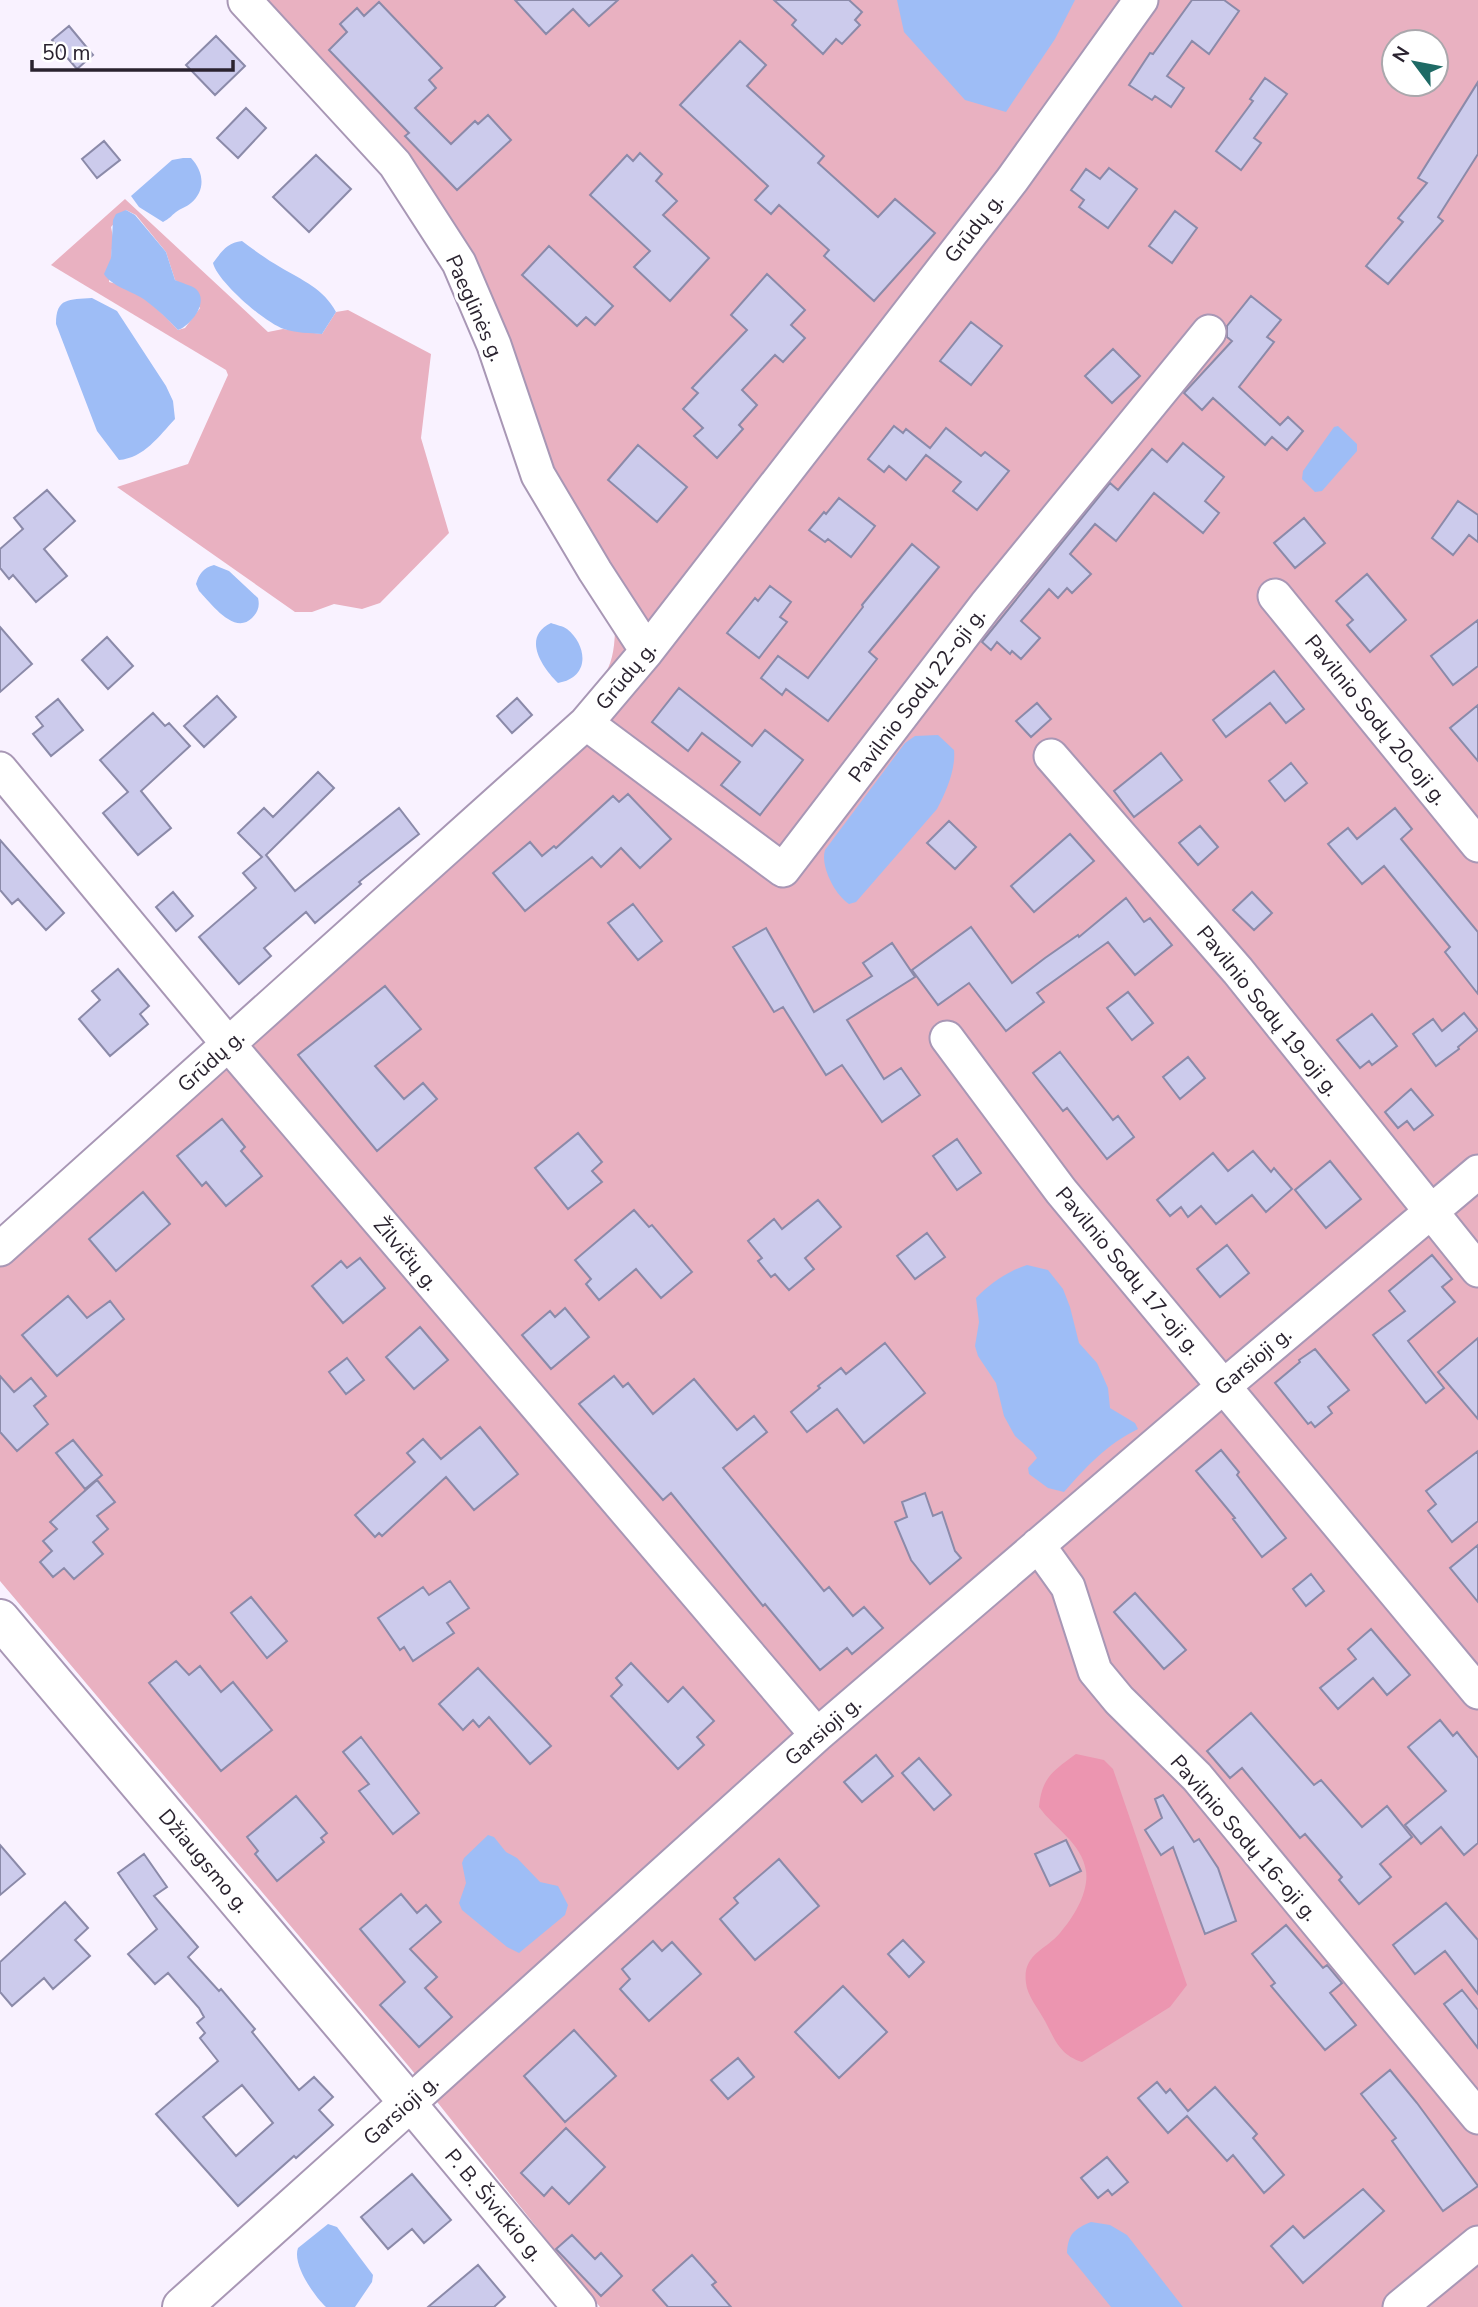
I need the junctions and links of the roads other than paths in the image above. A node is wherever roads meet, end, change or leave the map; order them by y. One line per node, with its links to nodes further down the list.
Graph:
1 (245, 0): 5 (street, Paeglinės g.)
2 (1141, 0): 5 (street, Grūdų g.)
3 (1209, 332): 6 (street, Pavilnio Sodų 22-oji g.)
4 (1275, 596): 9 (street, Pavilnio Sodų 20-oji g.)
5 (647, 651): 6 (street, Grūdų g.)
6 (586, 723): 11 (street, Grūdų g.)
7 (1051, 756): 13 (street, Pavilnio Sodų 19-oji g.)
8 (0, 769): 11 (street, Žilvičių g.)
9 (1478, 845)
10 (947, 1038): 16 (street, Pavilnio Sodų 17-oji g.)
11 (229, 1045): 14 (street, Grūdų g.); 20 (street, Žilvičių g.)
12 (1478, 1172): 13 (street, Garsioji g.)
13 (1429, 1211): 15 (street, Pavilnio Sodų 19-oji g.); 16 (street, Garsioji g.)
14 (0, 1249)
15 (1478, 1270)
16 (1224, 1385): 17 (street, Garsioji g.); 19 (street, Pavilnio Sodų 17-oji g.)
17 (1038, 1545): 20 (street, Garsioji g.); 22 (street, Pavilnio Sodų 16-oji g.)
18 (0, 1619): 21 (street, Džiaugsmo g.)
19 (1478, 1692)
20 (817, 1735): 21 (street, Garsioji g.)
21 (409, 2103): 24 (street, Garsioji g.); 25 (street, P. B. Šivickio g.)
22 (1478, 2116)
23 (1478, 2243): 26 (street)
24 (182, 2307)
25 (579, 2307)
26 (1400, 2307)

